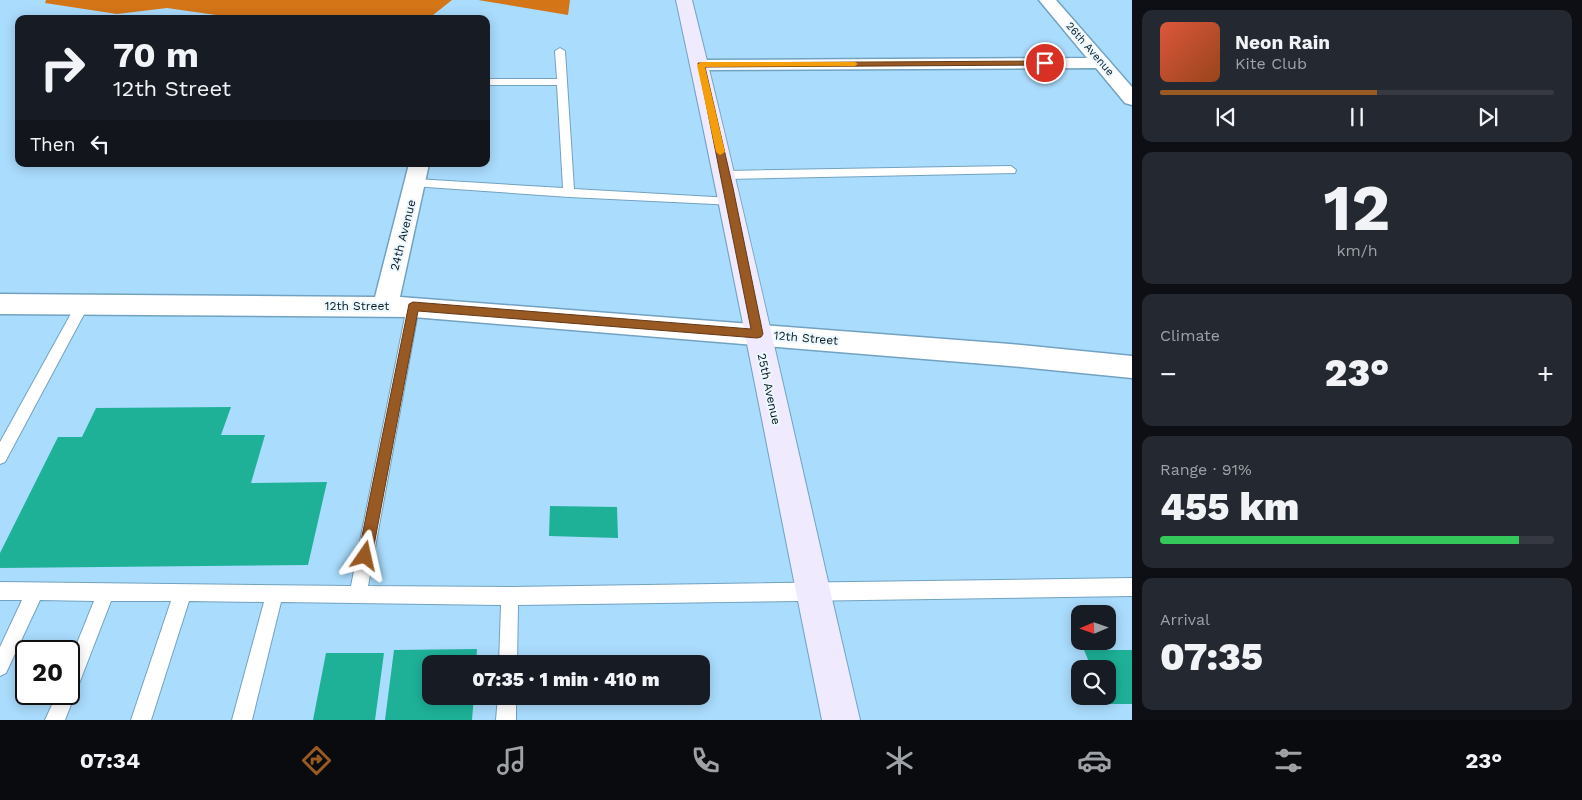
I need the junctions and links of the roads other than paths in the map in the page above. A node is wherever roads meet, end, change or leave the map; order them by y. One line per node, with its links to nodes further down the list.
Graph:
1 (684, 0): 5 (street, 25th Avenue)
2 (1047, 0): 4 (street, 26th Avenue)
3 (560, 51): 7 (lane)
4 (1102, 63): 5 (street); 8 (street, 26th Avenue)
5 (701, 65): 11 (street, 25th Avenue)
6 (490, 82): 7 (lane)
7 (562, 82): 12 (lane)
8 (1132, 99)
9 (1011, 170): 11 (lane)
10 (417, 173): 12 (lane); 17 (street, 24th Avenue)
11 (725, 175): 13 (street, 25th Avenue)
12 (569, 193): 13 (lane)
13 (731, 202): 18 (street, 25th Avenue)
14 (0, 304): 15 (street, 12th Street)
15 (83, 304): 17 (street, 12th Street); 20 (lane)
16 (413, 306): 17 (street, 12th Street); 18 (street, 12th Street); 28 (lane)
17 (385, 307)
18 (757, 334): 19 (street, 12th Street); 24 (street, 25th Avenue)
19 (1132, 368)
20 (0, 457)
21 (1132, 587): 24 (lane)
22 (0, 590): 23 (lane)
23 (35, 591): 25 (lane); 32 (lane)
24 (812, 591): 29 (lane); 39 (street, 25th Avenue)
25 (106, 592): 26 (lane); 31 (lane)
26 (183, 592): 27 (lane); 36 (lane)
27 (275, 594): 28 (lane); 37 (lane)
28 (358, 595): 29 (lane)
29 (510, 596): 30 (lane)
30 (508, 655)
31 (80, 658)
32 (0, 667)
33 (61, 705): 35 (lane)
34 (507, 705): 38 (lane)
35 (55, 720)
36 (141, 720)
37 (242, 720)
38 (506, 720)
39 (840, 720)

